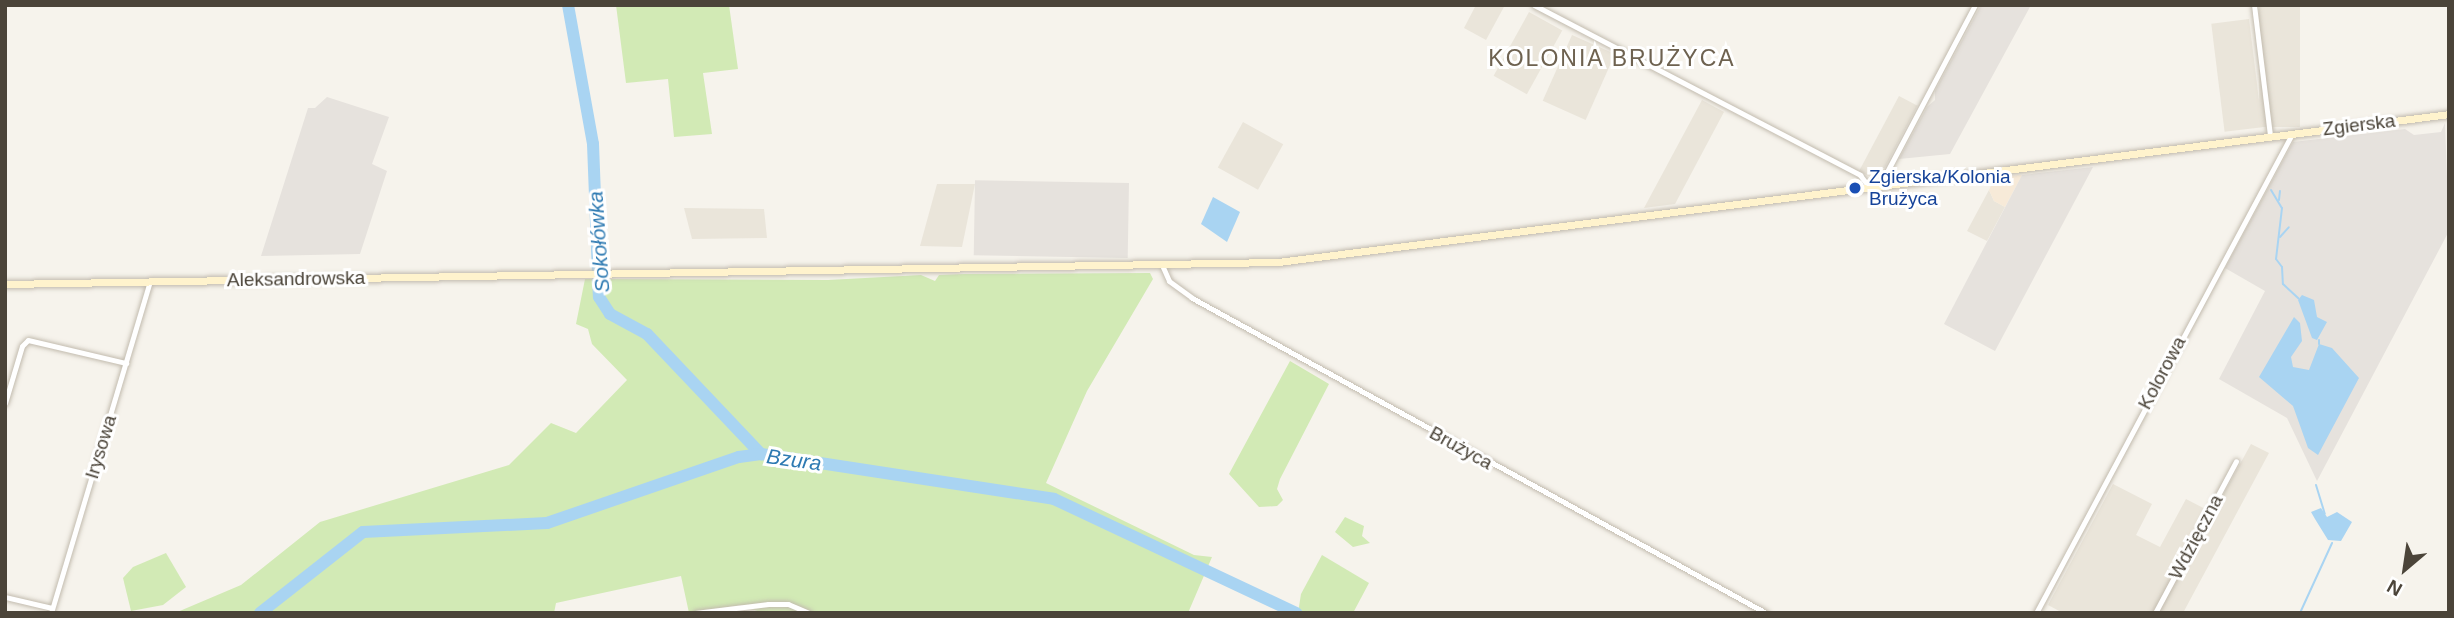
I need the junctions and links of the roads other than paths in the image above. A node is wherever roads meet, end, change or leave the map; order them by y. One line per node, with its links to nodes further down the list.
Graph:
1 (1534, 5): 8 (street)
2 (1975, 5): 7 (street)
3 (2254, 5): 6 (street)
4 (2449, 114): 5 (main road, Zgierska)
5 (2292, 134): 6 (main road, Zgierska); 20 (street, Kolorowa)
6 (2270, 136): 7 (main road, Zgierska)
7 (1880, 185): 8 (main road, Zgierska)
8 (1869, 187): 9 (main road, Zgierska)
9 (1162, 269): 10 (main road, Aleksandrowska); 19 (street, Brużyca)
10 (150, 281): 11 (main road, Aleksandrowska); 12 (street, Irysowa)
11 (5, 284)
12 (126, 363): 13 (street); 16 (street, Irysowa)
13 (5, 403)
14 (2236, 461): 21 (street, Wdzięczna)
15 (5, 597): 16 (street)
16 (51, 610)
17 (695, 613): 18 (street)
18 (809, 613)
19 (1766, 613)
20 (2035, 613)
21 (2155, 613)

